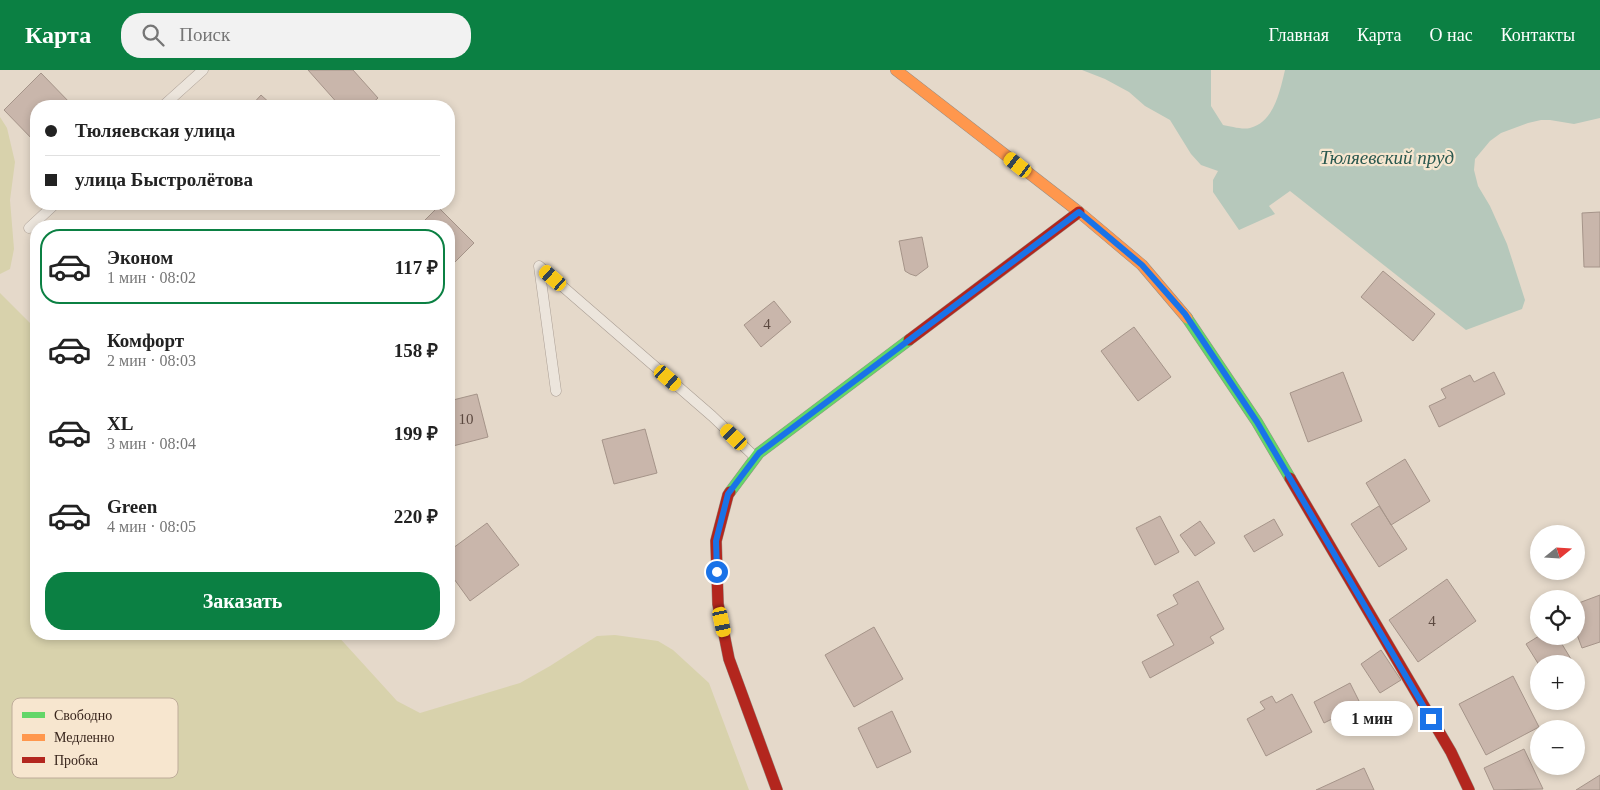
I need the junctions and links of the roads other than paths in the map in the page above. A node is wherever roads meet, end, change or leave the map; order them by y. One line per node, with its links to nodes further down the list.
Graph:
1 (203, 70): 3 (lane)
2 (896, 70): 5 (street)
3 (170, 100)
4 (49, 210): 6 (lane)
5 (1079, 212): 8 (street); 10 (street)
6 (38, 220)
7 (556, 391): 8 (lane)
8 (755, 458): 9 (street)
9 (777, 790)
10 (1469, 790)

